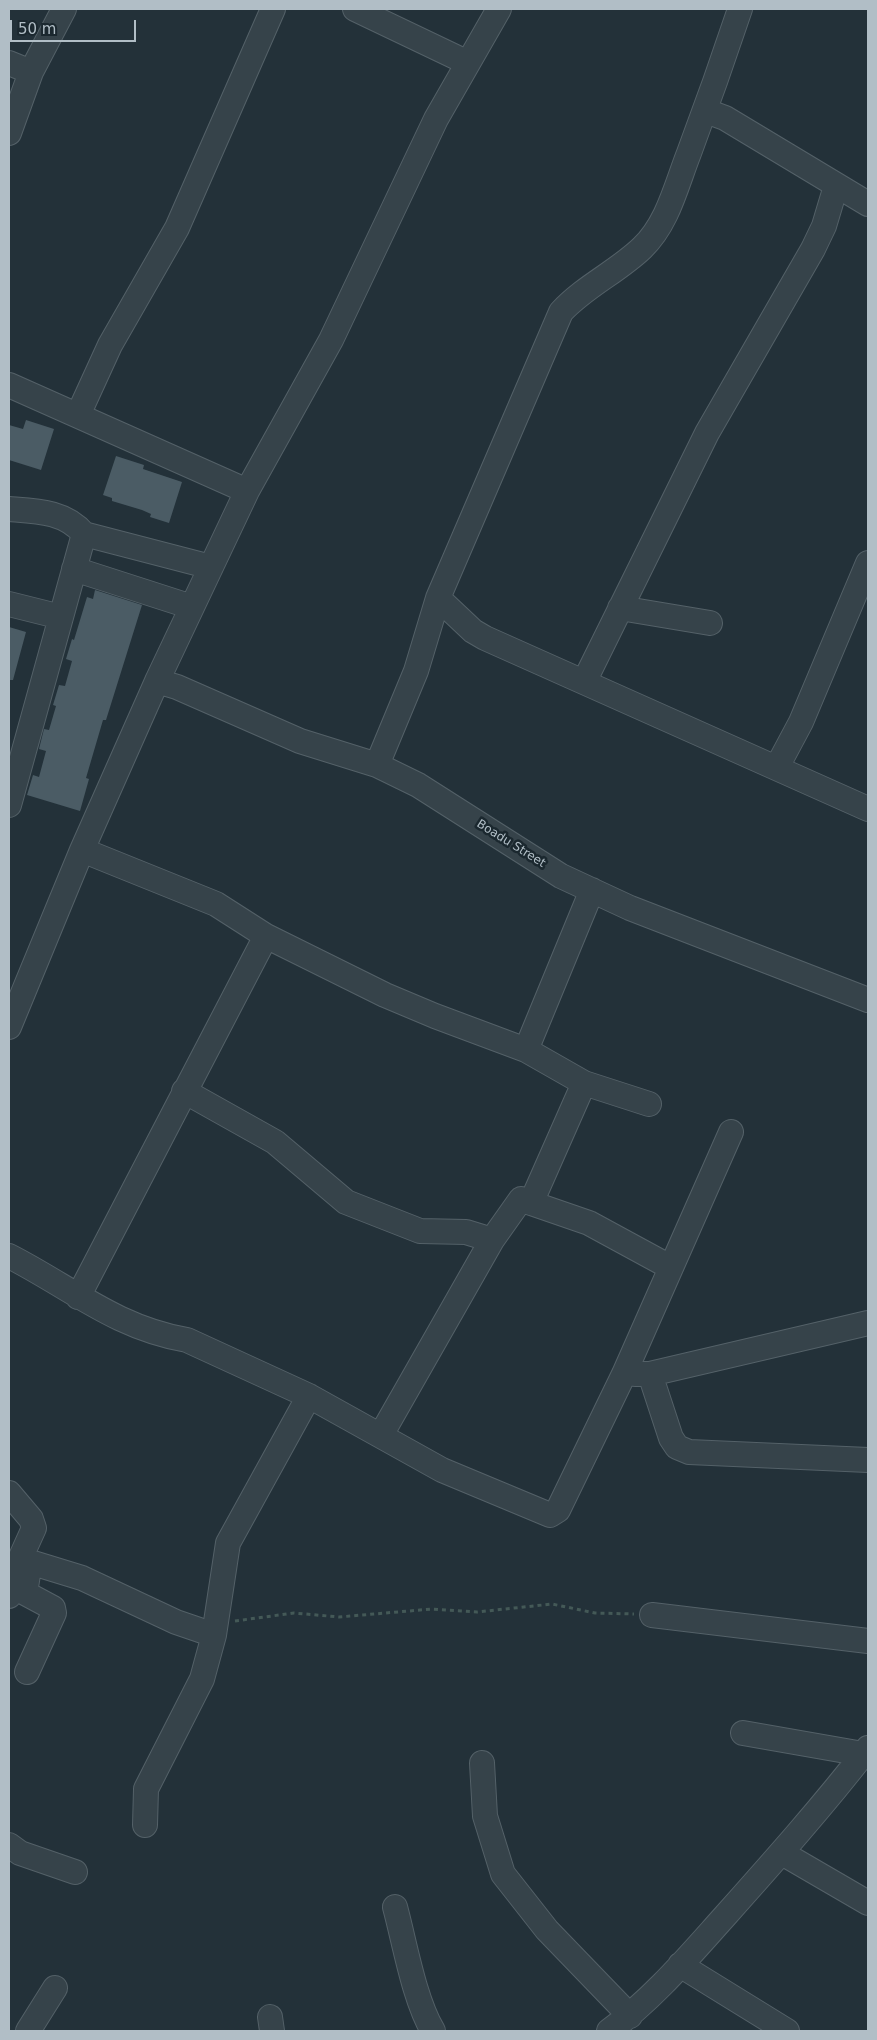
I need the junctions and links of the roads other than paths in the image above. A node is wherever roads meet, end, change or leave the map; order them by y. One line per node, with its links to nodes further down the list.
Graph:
1 (64, 9): 8 (street)
2 (273, 9): 14 (street)
3 (355, 9): 6 (street)
4 (499, 9): 6 (street)
5 (740, 9): 9 (street)
6 (466, 62): 15 (street)
7 (9, 63): 8 (street)
8 (31, 72): 10 (street)
9 (706, 111): 11 (street); 21 (street)
10 (9, 132)
11 (836, 186): 12 (street); 24 (street)
12 (868, 204)
13 (9, 385): 14 (street)
14 (78, 415): 15 (street)
15 (247, 491): 19 (street)
16 (9, 509): 17 (street)
17 (84, 534): 19 (street); 20 (street)
18 (868, 563): 30 (street)
19 (211, 567): 23 (street)
20 (74, 569): 23 (street); 25 (street)
21 (438, 598): 28 (street); 29 (street)
22 (9, 604): 25 (street)
23 (192, 608): 27 (street)
24 (620, 608): 26 (street); 28 (street)
25 (61, 617): 31 (street)
26 (710, 623)
27 (157, 681): 29 (street, Boadu Street); 33 (street)
28 (584, 682): 30 (street)
29 (378, 765): 34 (street, Boadu Street)
30 (777, 767): 32 (street)
31 (9, 804)
32 (868, 809)
33 (82, 850): 35 (street); 37 (street)
34 (592, 890): 36 (street, Boadu Street); 38 (street)
35 (266, 936): 38 (street); 40 (street)
36 (868, 1000)
37 (9, 1027)
38 (526, 1050): 39 (street)
39 (584, 1083): 41 (street); 43 (street)
40 (184, 1091): 44 (street); 47 (street)
41 (649, 1104)
42 (731, 1132): 46 (street)
43 (530, 1204): 44 (street); 46 (street)
44 (492, 1240): 52 (street)
45 (9, 1256): 47 (street)
46 (670, 1267): 49 (street)
47 (78, 1297): 51 (street)
48 (868, 1323): 50 (street)
49 (624, 1374): 50 (street); 52 (street)
50 (650, 1374): 53 (street)
51 (309, 1396): 52 (street); 58 (street)
52 (381, 1435)
53 (868, 1460)
54 (9, 1493): 55 (street)
55 (25, 1561): 56 (street); 58 (street); 60 (street)
56 (9, 1596)
57 (652, 1615): 59 (street)
58 (214, 1635): 64 (street)
59 (868, 1641)
60 (27, 1672)
61 (743, 1733): 62 (street)
62 (866, 1751): 66 (street)
63 (482, 1763): 72 (street)
64 (145, 1825)
65 (9, 1845): 67 (street)
66 (782, 1852): 68 (street); 70 (street)
67 (76, 1872)
68 (868, 1903)
69 (396, 1907): 74 (street)
70 (680, 1965): 72 (street); 76 (street)
71 (55, 1988): 73 (street)
72 (630, 2016): 75 (street)
73 (28, 2031)
74 (433, 2031)
75 (609, 2031)
76 (786, 2031)

